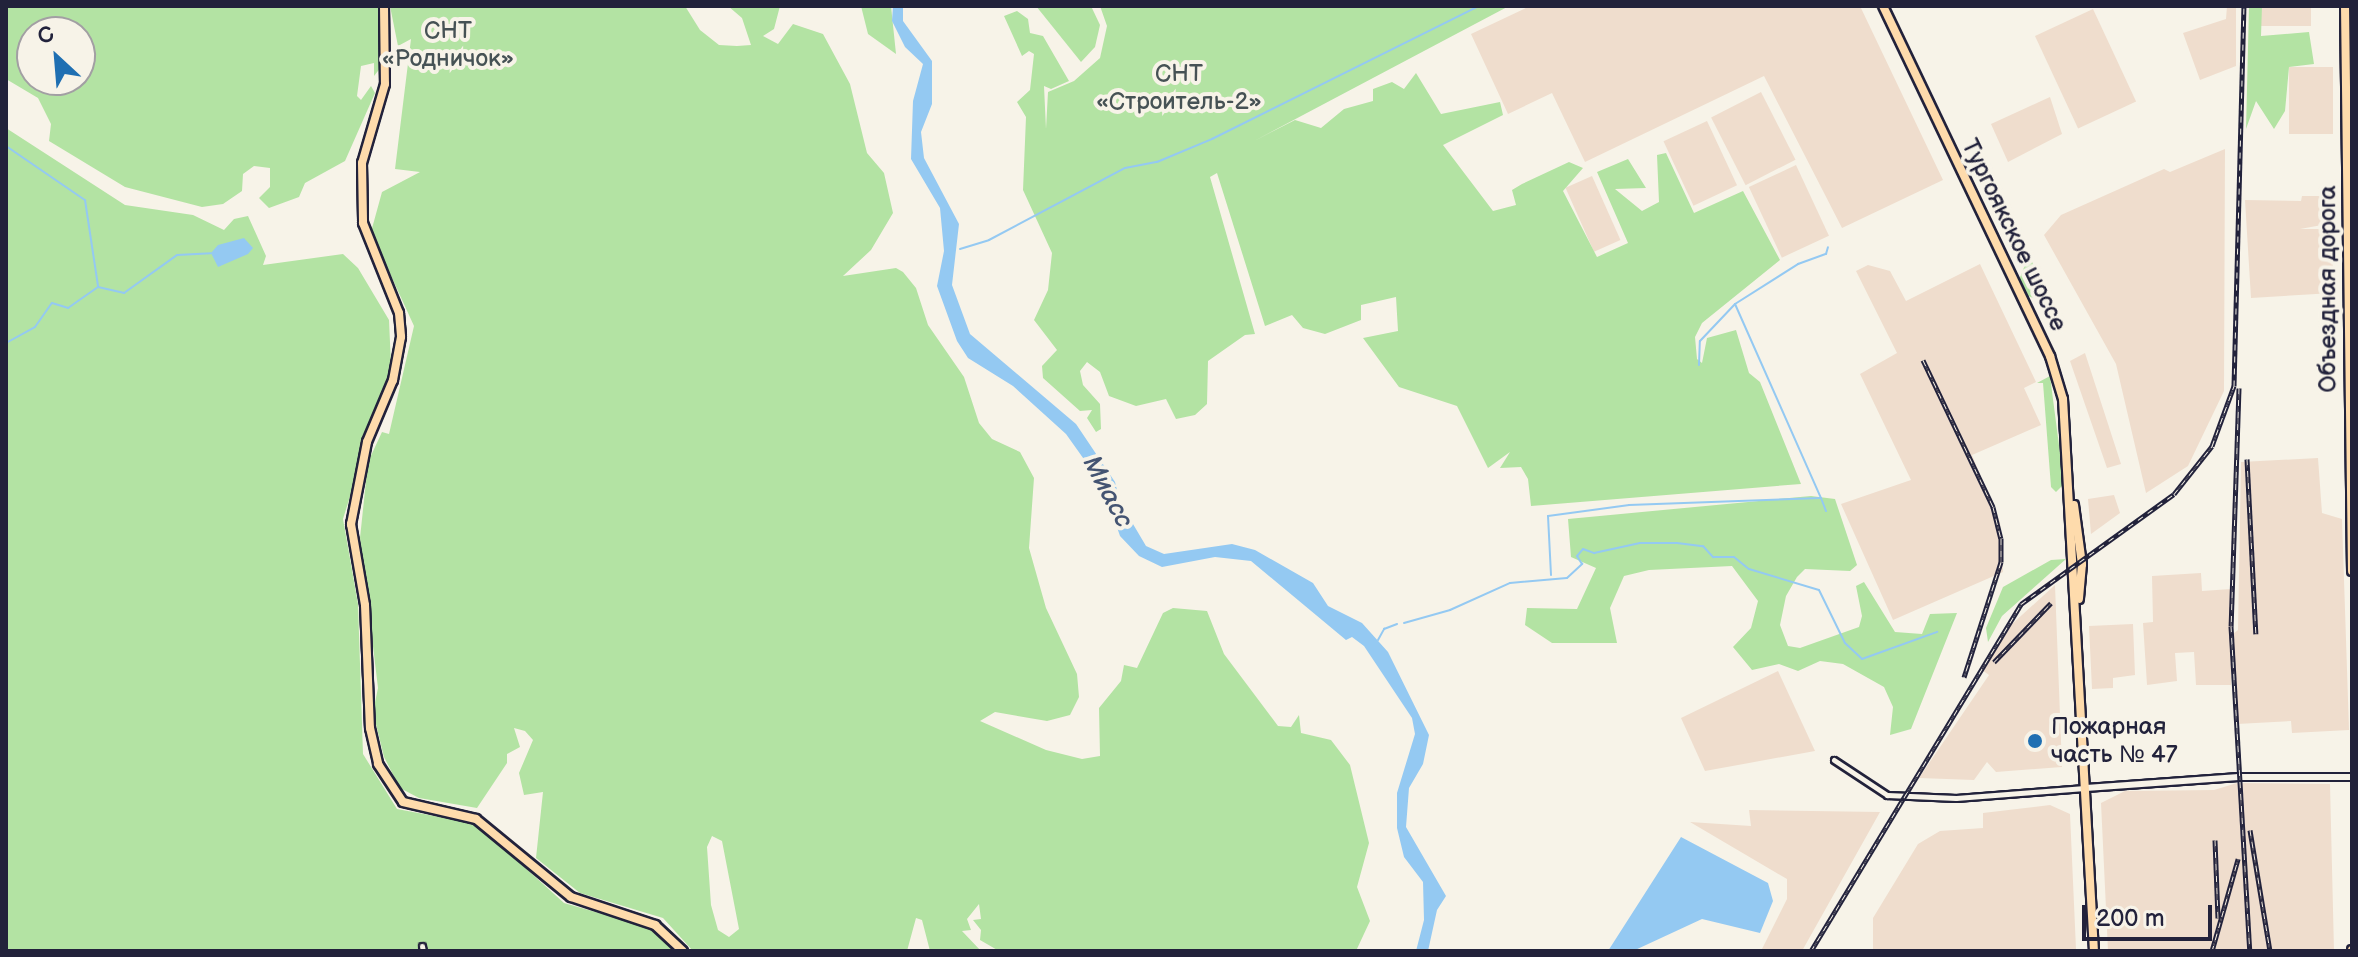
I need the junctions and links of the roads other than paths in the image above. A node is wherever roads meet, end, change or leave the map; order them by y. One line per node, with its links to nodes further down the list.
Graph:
1 (384, 6): 8 (main road)
2 (1883, 6): 7 (main road, Тургоякское шоссе)
3 (2345, 6): 4 (main road, Объездная дорога)
4 (2352, 571)
5 (1834, 760): 7 (street)
6 (2352, 777): 7 (street)
7 (2086, 788): 9 (main road, Тургоякское шоссе)
8 (683, 951)
9 (2094, 951)

